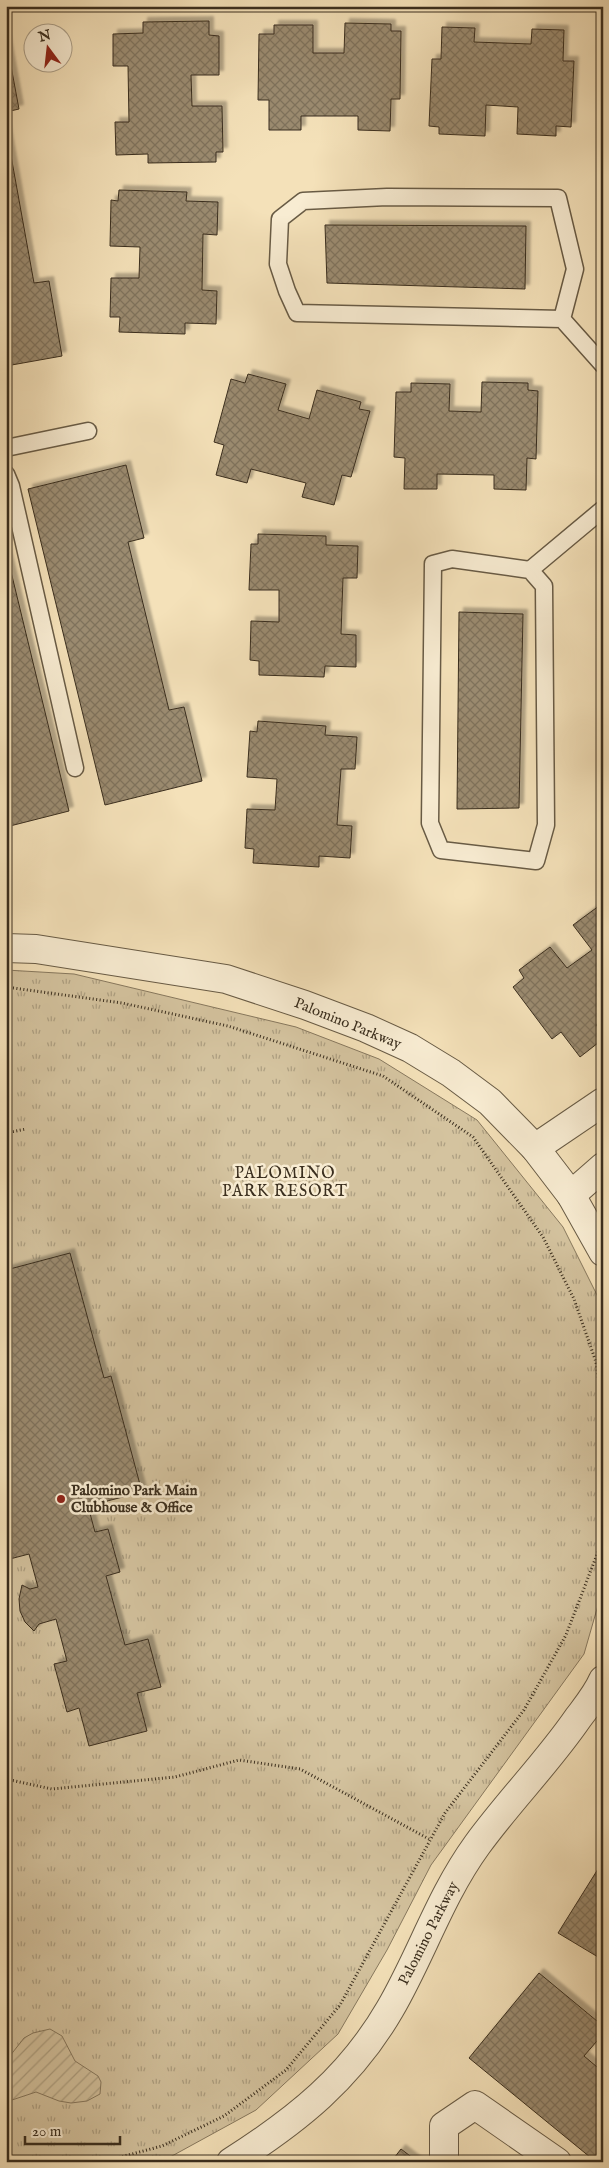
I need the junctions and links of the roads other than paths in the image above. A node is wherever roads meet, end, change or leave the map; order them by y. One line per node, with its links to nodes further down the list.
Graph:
1 (562, 320): 1 (lane); 2 (lane)
2 (603, 365)
3 (88, 431): 4 (lane)
4 (6, 448)
5 (6, 474): 8 (lane)
6 (603, 509): 7 (lane)
7 (530, 570): 7 (lane)
8 (75, 768)
9 (6, 948): 11 (street, Palomino Parkway)
10 (603, 1102): 11 (street)
11 (535, 1148): 13 (street, Palomino Parkway)
12 (603, 1167): 13 (street)
13 (572, 1195): 14 (street, Palomino Parkway)
14 (603, 1252)
15 (603, 1680): 16 (street, Palomino Parkway)
16 (247, 2157)
17 (444, 2162): 18 (street)
18 (557, 2162)

